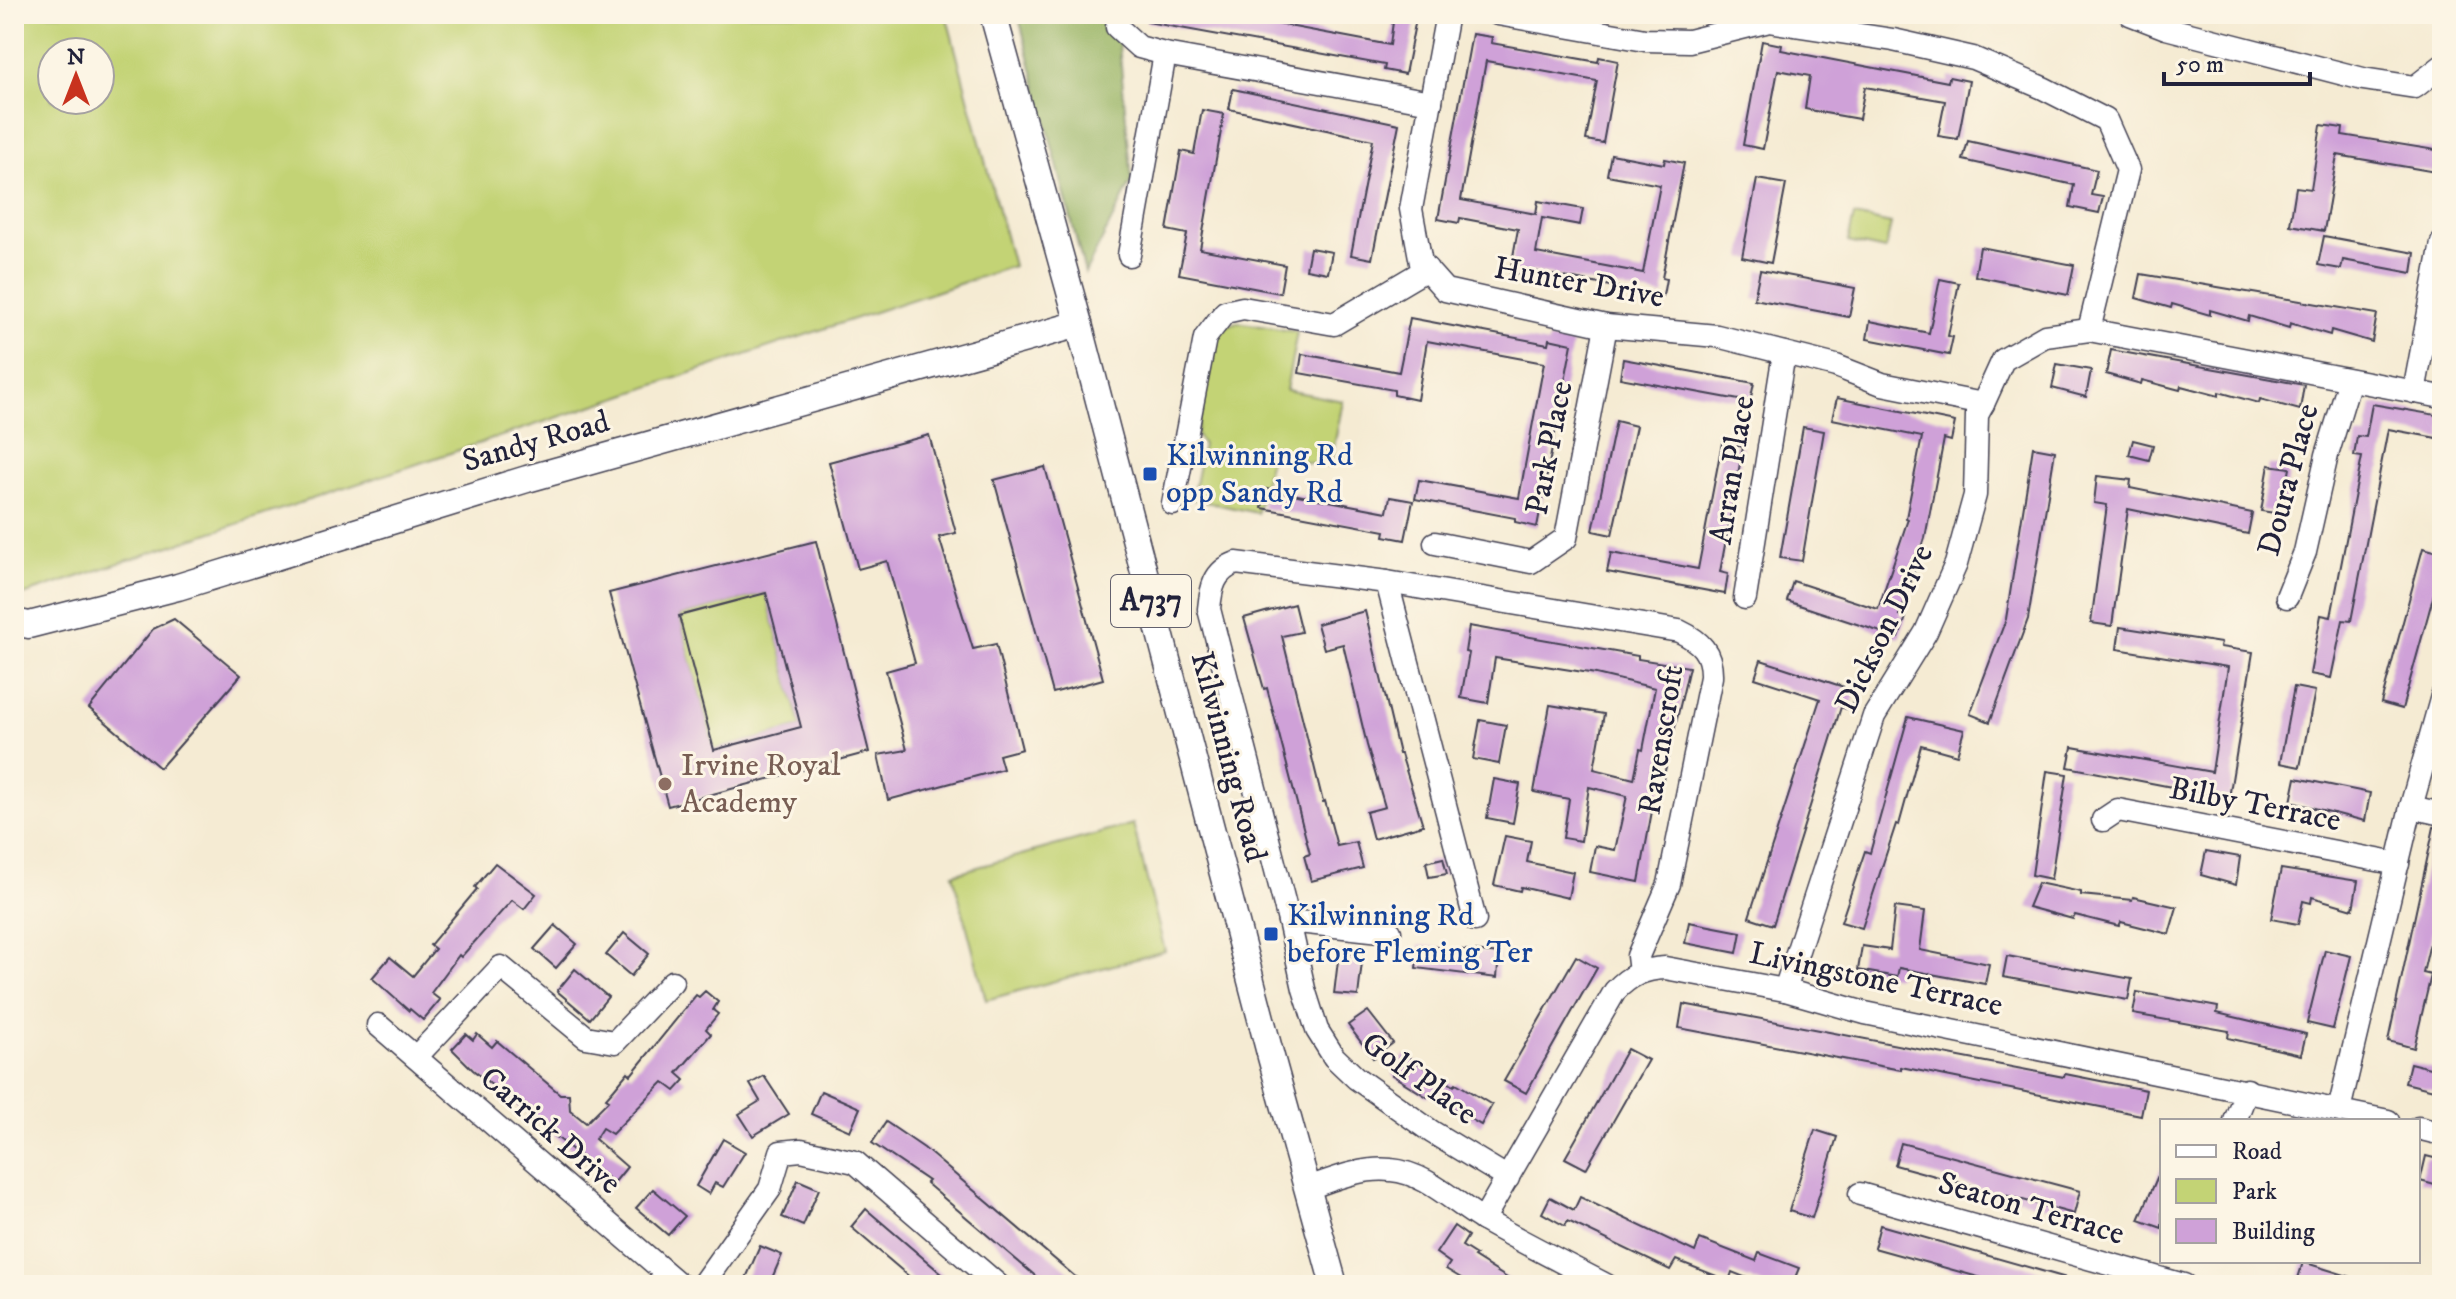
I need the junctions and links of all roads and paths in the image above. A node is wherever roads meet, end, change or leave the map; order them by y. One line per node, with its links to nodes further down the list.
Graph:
1 (993, 14): 12 (main road, Kilwinning Road / A737)
2 (1119, 14): 6 (street)
3 (1447, 14): 8 (street)
4 (1498, 14): 14 (street)
5 (2130, 14): 7 (street)
6 (1165, 54): 8 (street); 10 (street)
7 (2442, 66)
8 (1431, 102): 11 (street)
9 (2442, 243): 17 (street)
10 (1129, 255)
11 (1427, 269): 13 (street, Hunter Drive); 20 (street)
12 (1079, 324): 25 (main road, Sandy Road); 46 (main road, Kilwinning Road / A737)
13 (1606, 326): 15 (street, Hunter Drive); 21 (street, Park Place)
14 (2089, 330): 16 (street, Dickson Drive); 19 (street, Dickson Drive)
15 (1784, 353): 19 (street, Hunter Drive); 24 (street, Arran Place)
16 (2350, 380): 17 (street, Dickson Drive); 23 (street, Doura Place)
17 (2414, 392): 18 (street, Dickson Drive)
18 (2442, 397)
19 (1983, 404): 36 (street, Dickson Drive)
20 (1173, 504)
21 (1435, 543)
22 (1387, 582): 31 (street); 32 (street, Ravenscroft); 34 (street, Ravenscroft)
23 (2287, 597)
24 (1745, 598)
25 (14, 622)
26 (2442, 696): 27 (street)
27 (2411, 807): 28 (street); 30 (street)
28 (2442, 814)
29 (2103, 820): 30 (street, Bilby Terrace)
30 (2398, 864): 40 (street)
31 (1475, 920)
32 (1289, 921): 33 (street); 45 (street, Golf Place)
33 (1390, 932)
34 (1640, 972): 36 (street, Livingstone Terrace); 45 (street)
35 (672, 982): 38 (street)
36 (1785, 990): 39 (street, Livingstone Terrace)
37 (378, 1025): 38 (street, Carrick Drive)
38 (416, 1057): 50 (street, Carrick Drive)
39 (2247, 1090): 40 (street, Livingstone Terrace); 41 (street)
40 (2339, 1110): 42 (street, Livingstone Terrace)
41 (2236, 1119)
42 (2379, 1119)
43 (2420, 1128): 44 (street)
44 (2442, 1134)
45 (1508, 1178): 48 (street)
46 (1308, 1188): 48 (street); 53 (main road, Kilwinning Road / A737)
47 (1860, 1194): 49 (street, Seaton Terrace)
48 (1483, 1220): 54 (street)
49 (2179, 1278)
50 (680, 1285)
51 (702, 1285): 52 (street)
52 (998, 1285)
53 (1334, 1285)
54 (1606, 1285)

